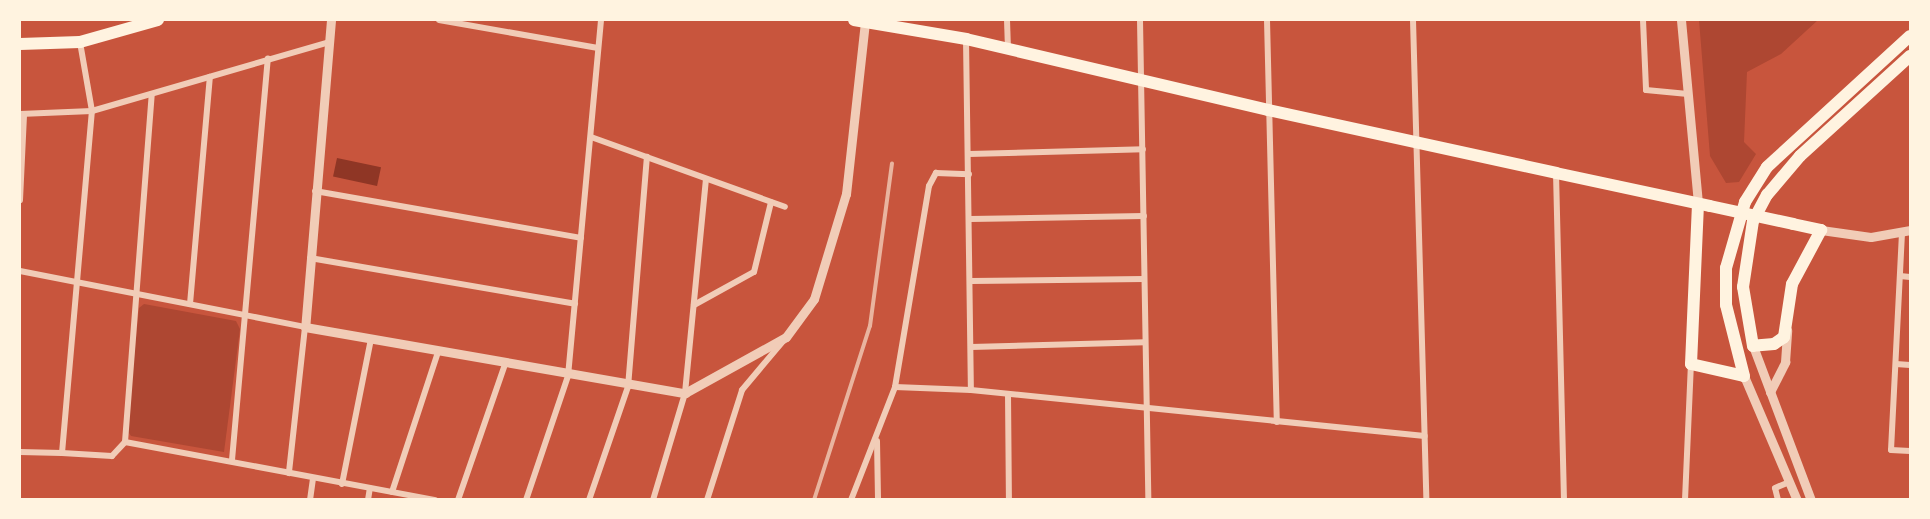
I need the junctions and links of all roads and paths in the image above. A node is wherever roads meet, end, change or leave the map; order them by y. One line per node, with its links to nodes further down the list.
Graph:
1 (153, 20): 14 (main road)
2 (331, 20): 15 (street)
3 (438, 20): 17 (street)
4 (601, 20): 17 (street)
5 (862, 20): 13 (main road); 60 (street)
6 (1007, 20): 18 (street)
7 (1140, 20): 22 (street)
8 (1267, 20): 25 (street)
9 (1413, 20): 29 (street)
10 (1643, 20): 24 (street)
11 (1681, 20): 24 (street)
12 (1911, 36): 71 (main road)
13 (966, 39): 18 (main road); 31 (street)
14 (80, 42): 16 (main road); 26 (street)
15 (329, 42): 20 (street); 36 (street)
16 (20, 44)
17 (597, 48): 28 (street)
18 (1008, 50): 22 (main road)
19 (1911, 56): 63 (main road)
20 (268, 59): 21 (street); 57 (street)
21 (210, 77): 23 (street); 54 (street)
22 (1140, 79): 25 (main road); 30 (street)
23 (152, 94): 26 (street); 53 (street)
24 (1688, 94): 39 (street)
25 (1268, 110): 29 (main road); 79 (street)
26 (92, 111): 27 (street); 52 (street)
27 (22, 114): 37 (street)
28 (591, 137): 32 (street); 45 (street)
29 (1416, 142): 33 (main road); 80 (street)
30 (1143, 149): 31 (street); 41 (street)
31 (969, 154): 34 (street)
32 (647, 157): 35 (street); 72 (street)
33 (1556, 173): 39 (main road); 106 (street)
34 (969, 174): 42 (street); 73 (street)
35 (706, 179): 38 (street); 56 (street)
36 (315, 191): 45 (street); 46 (street)
37 (20, 200)
38 (771, 202): 40 (street); 56 (street)
39 (1704, 205): 43 (main road); 67 (main road)
40 (785, 207)
41 (1144, 216): 42 (street); 50 (street)
42 (970, 219): 51 (street)
43 (1821, 230): 44 (street); 58 (main road)
44 (1906, 232): 48 (street)
45 (581, 238): 55 (street)
46 (310, 258): 55 (street); 59 (street)
47 (20, 272): 52 (street)
48 (1900, 276): 49 (street); 68 (street)
49 (1911, 277)
50 (1144, 279): 51 (street); 62 (street)
51 (971, 281): 64 (street)
52 (78, 283): 53 (street); 85 (street)
53 (135, 293): 54 (street); 82 (street)
54 (190, 304): 57 (street)
55 (575, 304): 70 (street)
56 (694, 305): 76 (street)
57 (246, 315): 59 (street); 86 (street)
58 (1787, 319): 63 (main road); 75 (street)
59 (306, 327): 61 (street); 87 (street)
60 (786, 337): 76 (street); 100 (street)
61 (371, 339): 65 (street); 90 (street)
62 (1145, 342): 64 (street); 78 (street)
63 (1753, 346): 75 (street)
64 (971, 347): 74 (street)
65 (438, 352): 66 (street); 92 (street)
66 (505, 364): 70 (street); 96 (street)
67 (1691, 364): 71 (main road); 107 (street)
68 (1896, 364): 69 (street); 83 (street)
69 (1911, 365)
70 (568, 376): 72 (street); 97 (street)
71 (1744, 376): 89 (street)
72 (628, 387): 76 (street); 98 (street)
73 (895, 387): 74 (street); 81 (street)
74 (971, 390): 77 (street)
75 (1770, 392): 110 (street)
76 (685, 393): 99 (street)
77 (1008, 394): 78 (street); 103 (street)
78 (1146, 409): 79 (street); 104 (street)
79 (1277, 422): 80 (street)
80 (1425, 436): 105 (street)
81 (877, 438): 101 (street); 102 (street)
82 (125, 442): 85 (street); 86 (street)
83 (1911, 451)
84 (20, 452): 85 (street)
85 (62, 453)
86 (232, 460): 87 (street)
87 (289, 473): 88 (street)
88 (313, 479): 90 (street); 93 (street)
89 (1789, 482): 108 (street); 109 (street)
90 (342, 484): 91 (street)
91 (370, 489): 92 (street); 94 (street)
92 (392, 492): 95 (street)
93 (309, 500)
94 (368, 500)
95 (436, 500)
96 (458, 500)
97 (526, 500)
98 (590, 500)
99 (653, 500)
100 (707, 500)
101 (851, 500)
102 (878, 500)
103 (1009, 500)
104 (1148, 500)
105 (1426, 500)
106 (1564, 500)
107 (1685, 500)
108 (1778, 500)
109 (1797, 500)
110 (1811, 500)

